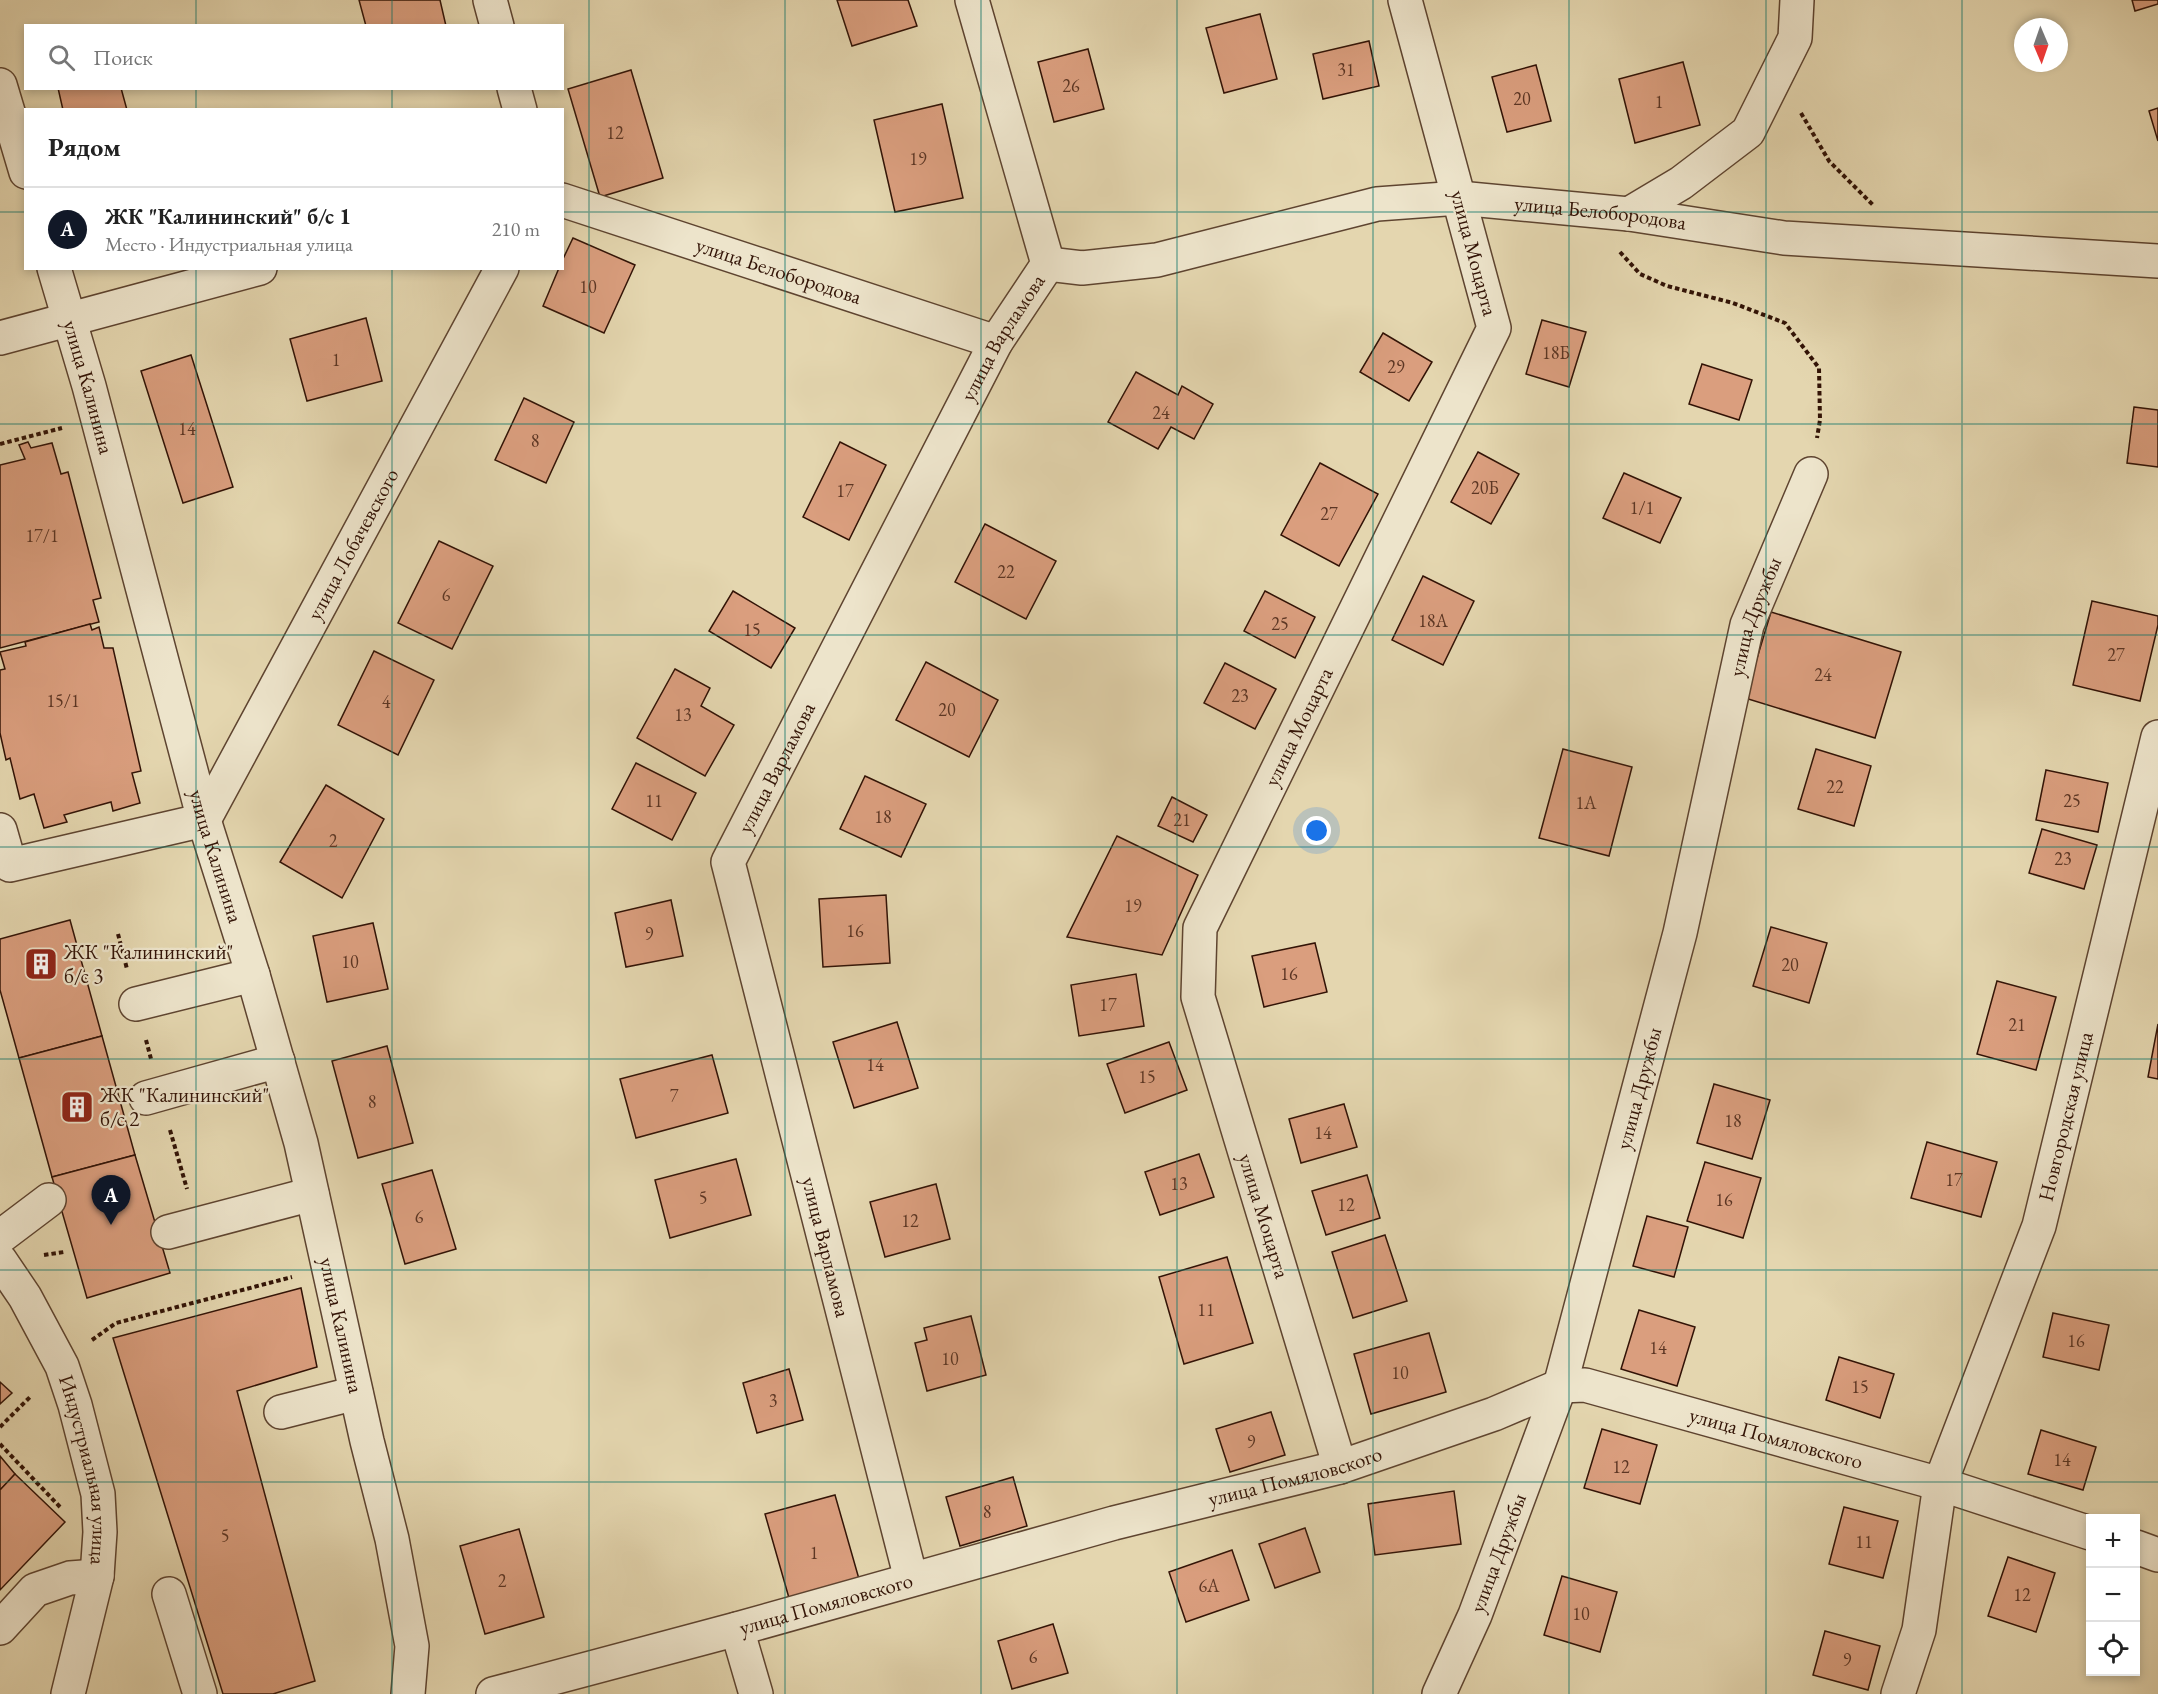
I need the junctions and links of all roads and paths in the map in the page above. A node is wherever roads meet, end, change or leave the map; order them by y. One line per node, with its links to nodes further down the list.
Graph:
1 (490, 0): 5 (street)
2 (972, 0): 17 (street, улица Варламова)
3 (1405, 0): 11 (street, улица Моцарта)
4 (1797, 0): 6 (street)
5 (496, 24)
6 (1780, 69): 13 (path); 15 (street)
7 (0, 85): 10 (street)
8 (515, 90): 9 (street)
9 (519, 108)
10 (24, 165)
11 (1459, 198): 14 (street, улица Белобородова); 17 (street, улица Белобородова); 47 (street, улица Моцарта)
12 (564, 201): 23 (street, улица Белобородова)
13 (1878, 209)
14 (1590, 212): 15 (street, улица Белобородова); 26 (path)
15 (1629, 214): 16 (street, улица Белобородова)
16 (2158, 261)
17 (1048, 264): 23 (street, улица Варламова)
18 (55, 270): 21 (street, улица Калинина)
19 (253, 270): 21 (street)
20 (501, 270): 28 (street, улица Лобачевского)
21 (69, 320): 22 (street); 24 (street, улица Калинина)
22 (0, 338)
23 (996, 342): 54 (street, улица Варламова)
24 (97, 419): 25 (path); 28 (street, улица Калинина)
25 (0, 444)
26 (1811, 474): 43 (street, улица Дружбы)
27 (2158, 738): 48 (street, Новгородская улица)
28 (204, 820): 29 (street); 30 (street, улица Калинина)
29 (0, 830)
30 (253, 975): 31 (street); 32 (street, улица Калинина)
31 (136, 1004)
32 (278, 1061): 33 (street); 36 (street, улица Калинина)
33 (146, 1098)
34 (174, 1145): 35 (path)
35 (181, 1168)
36 (312, 1194): 38 (street); 41 (street, улица Калинина)
37 (49, 1200): 39 (street)
38 (168, 1232)
39 (0, 1236)
40 (0, 1260): 42 (street, Индустриальная улица)
41 (329, 1268): 42 (path); 44 (street, улица Калинина)
42 (62, 1366): 53 (street, Индустриальная улица)
43 (1560, 1386): 47 (street, улица Помяловского); 48 (street, улица Помяловского); 63 (street, улица Дружбы)
44 (356, 1393): 45 (street); 60 (street, улица Калинина)
45 (281, 1412)
46 (0, 1444): 49 (path)
47 (1340, 1467): 54 (street, улица Помяловского)
48 (1940, 1484): 50 (street, улица Помяловского); 64 (street, Новгородская улица)
49 (67, 1513)
50 (2086, 1531)
51 (2140, 1548): 52 (street)
52 (2158, 1555)
53 (97, 1576): 56 (street); 58 (street, Индустриальная улица)
54 (911, 1578): 57 (street, улица Помяловского)
55 (169, 1594): 59 (street)
56 (0, 1628)
57 (737, 1629): 61 (street, улица Помяловского); 62 (street)
58 (68, 1694)
59 (200, 1694)
60 (408, 1694)
61 (493, 1694)
62 (756, 1694)
63 (1439, 1694)
64 (1898, 1694)

